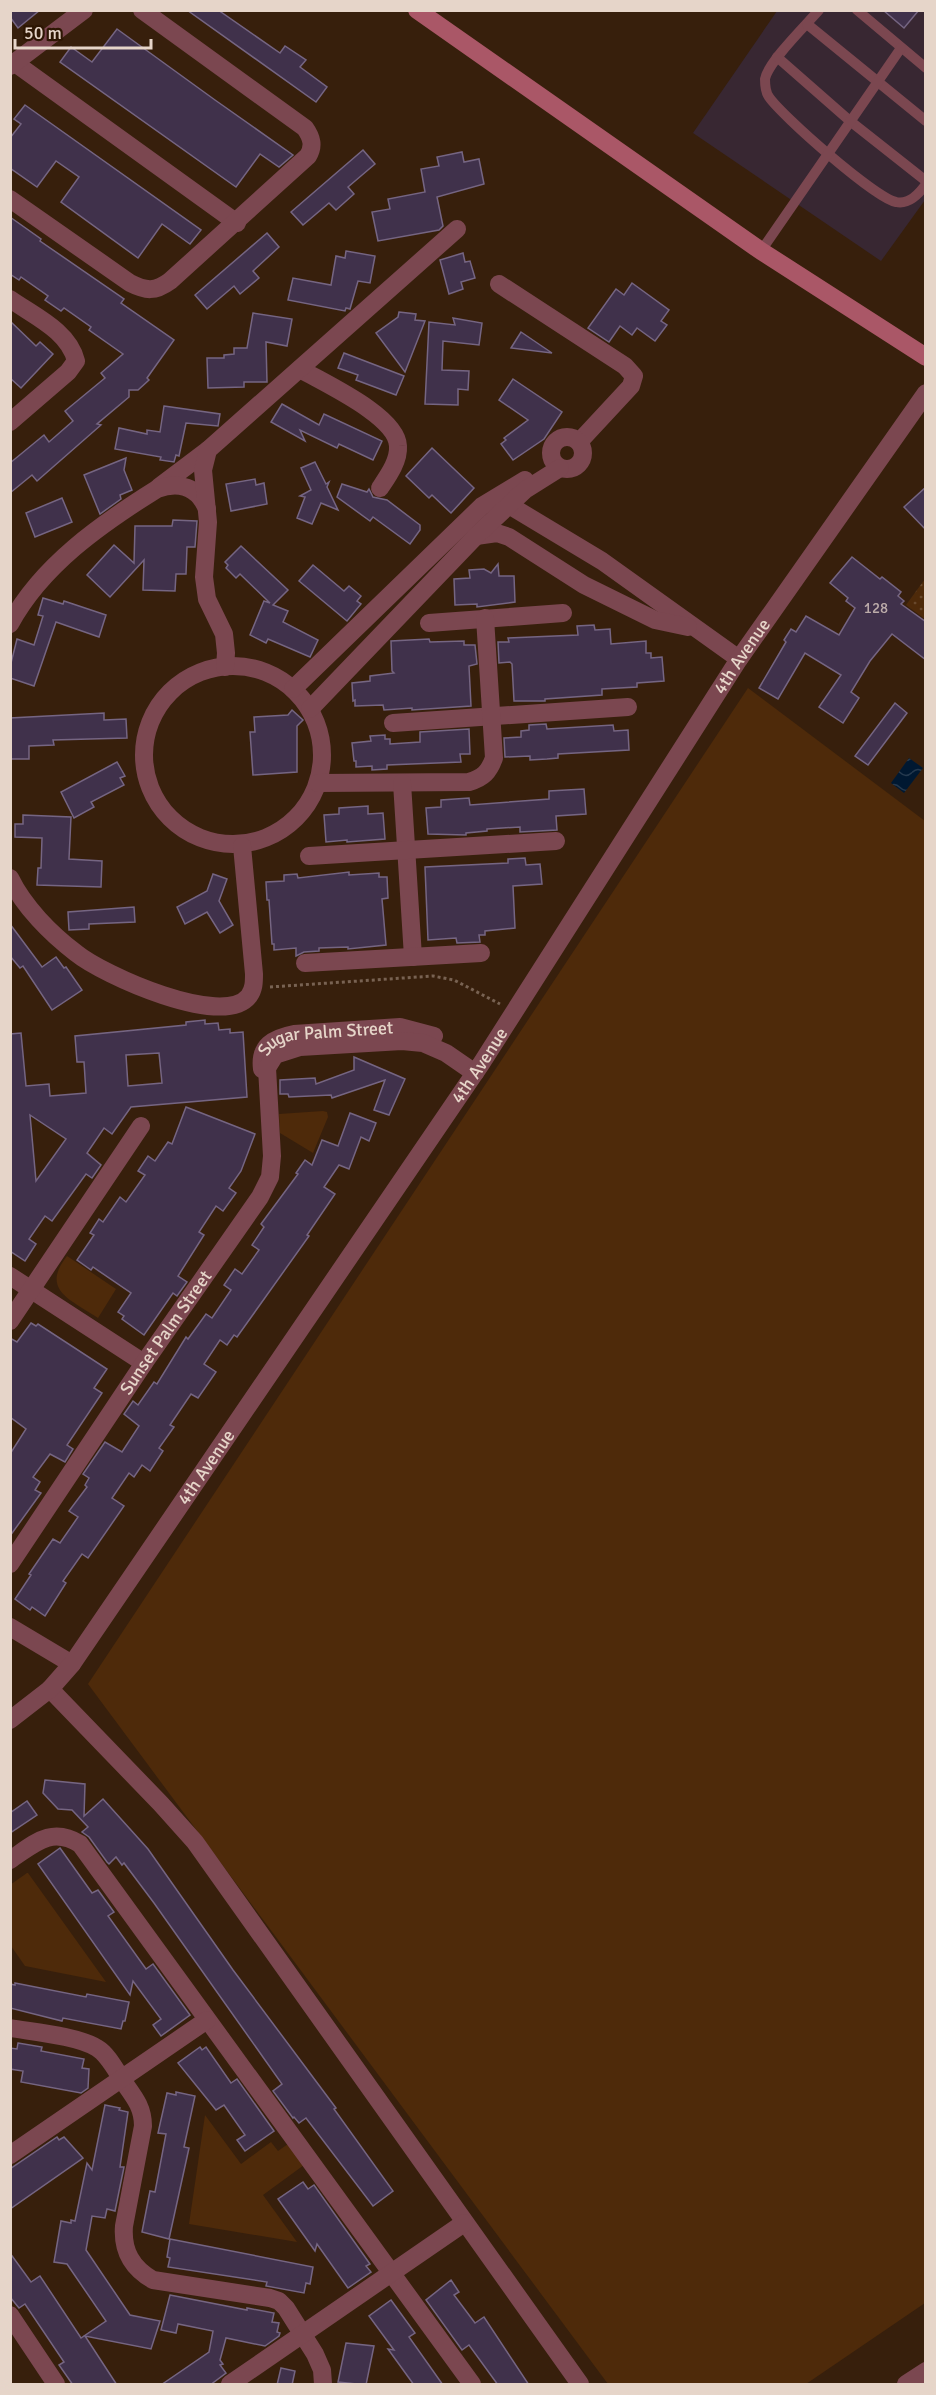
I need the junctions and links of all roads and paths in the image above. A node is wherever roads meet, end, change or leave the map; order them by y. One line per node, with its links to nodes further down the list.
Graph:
1 (84, 10): 9 (street)
2 (142, 10): 17 (street)
3 (417, 10): 19 (main road)
4 (819, 10): 6 (lane)
5 (857, 10): 7 (lane)
6 (807, 24): 8 (lane); 11 (lane)
7 (901, 48): 10 (lane); 11 (lane)
8 (777, 57): 12 (lane); 14 (lane)
9 (13, 64): 17 (street)
10 (926, 68)
11 (878, 81): 12 (lane); 13 (lane)
12 (850, 121): 14 (lane); 15 (lane)
13 (926, 121)
14 (828, 154): 15 (lane); 19 (lane)
15 (926, 183)
16 (10, 199): 17 (street)
17 (237, 223)
18 (458, 229): 23 (street)
19 (761, 251): 22 (main road)
20 (499, 284): 27 (street)
21 (10, 299): 25 (street)
22 (926, 357)
23 (300, 369): 26 (street); 28 (street)
24 (926, 393): 39 (street, 4th Avenue)
25 (10, 422)
26 (208, 450): 29 (street); 32 (street)
27 (556, 465): 30 (street); 31 (street)
28 (380, 488)
29 (148, 495): 32 (street); 37 (street)
30 (509, 505): 31 (street); 33 (street); 38 (street)
31 (482, 506): 41 (street)
32 (208, 511): 40 (street)
33 (476, 537): 38 (street); 43 (street)
34 (562, 613): 35 (street)
35 (485, 618): 36 (street); 44 (street)
36 (429, 623)
37 (10, 624)
38 (696, 629): 39 (street)
39 (739, 659): 57 (street, 4th Avenue)
40 (225, 667): 41 (street); 49 (street)
41 (293, 689): 43 (street)
42 (628, 707): 44 (street)
43 (310, 709): 46 (street)
44 (491, 716): 45 (street); 47 (street)
45 (393, 723)
46 (318, 783): 47 (street); 49 (street)
47 (402, 783): 50 (street)
48 (556, 841): 50 (street)
49 (242, 846): 56 (street)
50 (406, 850): 51 (street); 54 (street)
51 (309, 856)
52 (10, 878): 56 (street)
53 (481, 953): 54 (street)
54 (414, 957): 55 (street)
55 (304, 963)
56 (253, 988): 57 (path)
57 (514, 1011): 58 (street, 4th Avenue)
58 (478, 1068): 59 (street, Sugar Palm Street); 67 (street, 4th Avenue)
59 (267, 1086): 64 (street, Sunset Palm Street)
60 (141, 1126): 62 (street)
61 (10, 1276): 62 (street)
62 (32, 1290): 63 (street); 64 (street)
63 (10, 1321)
64 (144, 1363): 65 (street, Sunset Palm Street)
65 (10, 1564)
66 (10, 1627): 67 (street)
67 (72, 1664): 68 (street, 4th Avenue)
68 (50, 1689): 69 (street, 4th Avenue); 75 (street)
69 (10, 1720)
70 (10, 1860): 71 (street)
71 (207, 2020): 73 (street); 76 (street)
72 (10, 2028): 73 (street)
73 (122, 2080): 74 (street); 78 (street)
74 (10, 2155)
75 (464, 2223): 76 (street); 84 (street)
76 (392, 2274): 78 (street); 83 (street)
77 (10, 2315): 80 (street)
78 (303, 2336): 81 (street); 82 (street)
79 (926, 2371): 85 (street)
80 (56, 2385)
81 (230, 2385)
82 (323, 2385)
83 (472, 2385)
84 (580, 2385)
85 (906, 2385)

